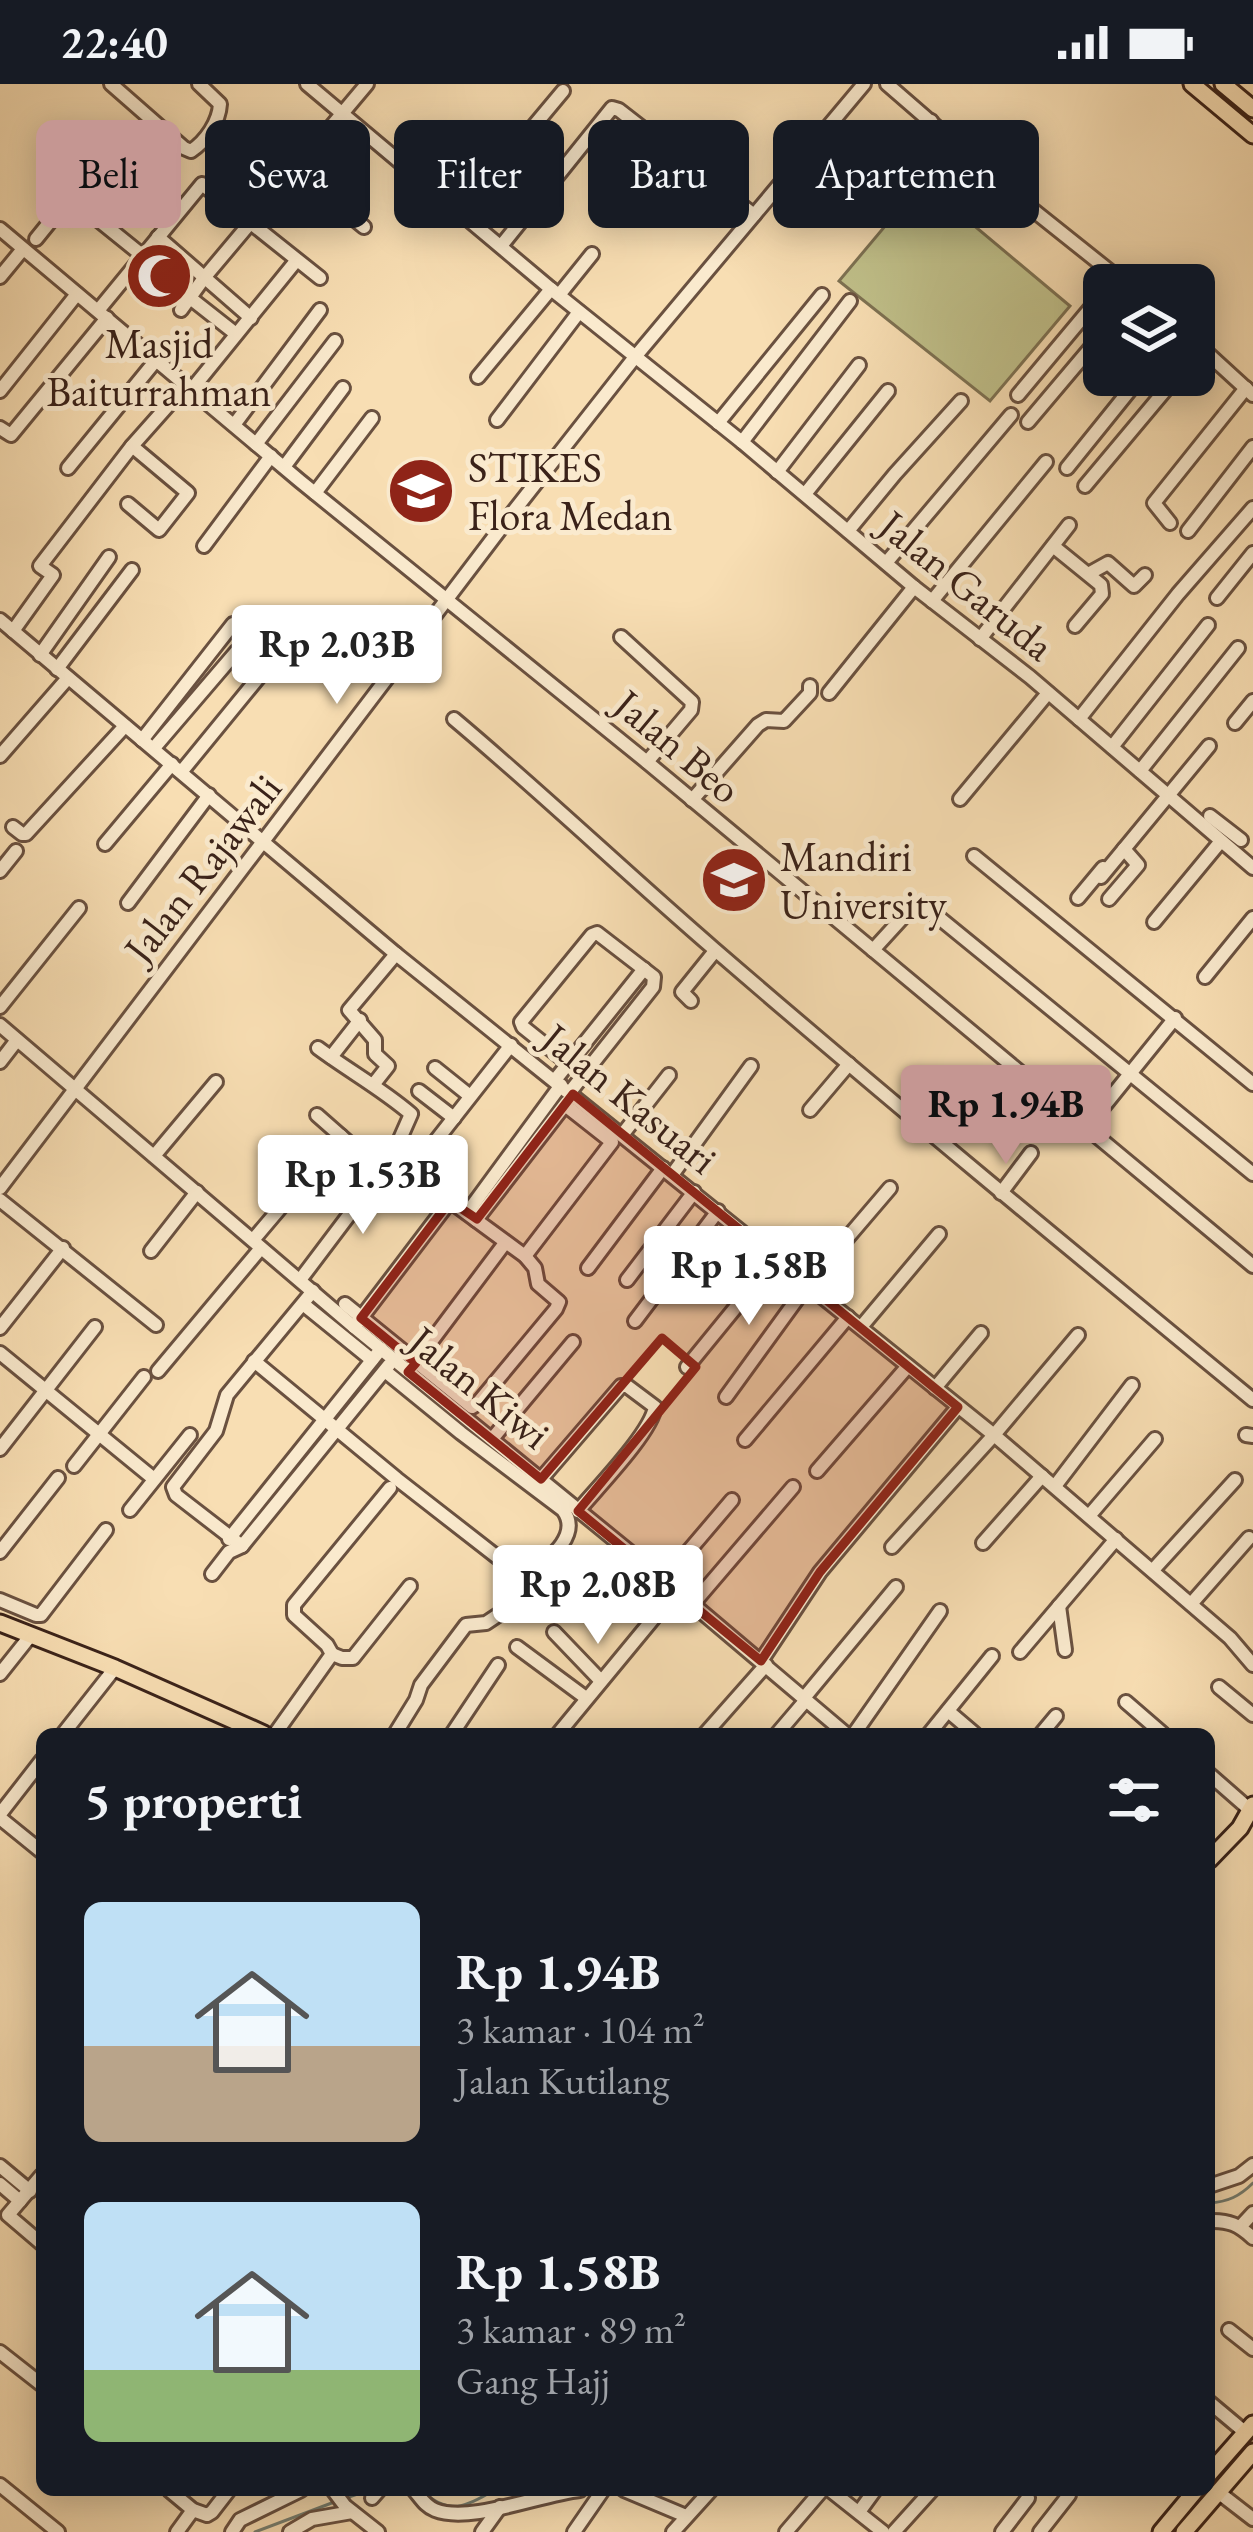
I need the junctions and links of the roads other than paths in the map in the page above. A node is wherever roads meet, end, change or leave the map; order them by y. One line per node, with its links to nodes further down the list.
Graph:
1 (111, 84): 2 (street)
2 (199, 84)
3 (307, 84): 11 (street, Jalan Garuda)
4 (367, 84): 11 (street)
5 (864, 84): 18 (street, Jalan Rajawali)
6 (886, 84): 14 (street)
7 (1192, 84): 15 (main road)
8 (1223, 84): 10 (main road)
9 (563, 91): 13 (street)
10 (1253, 109)
11 (341, 112): 12 (street); 16 (street, Jalan Garuda)
12 (335, 120)
13 (539, 120)
14 (930, 120)
15 (1253, 135)
16 (394, 156)
17 (205, 186): 26 (street)
18 (754, 215): 28 (street); 51 (street, Jalan Rajawali)
19 (1039, 217): 33 (street)
20 (45, 228): 27 (street)
21 (109, 228): 31 (street)
22 (246, 228): 35 (street)
23 (256, 228): 32 (street)
24 (480, 228): 28 (street, Jalan Garuda)
25 (0, 229): 29 (street, Jalan Beo)
26 (158, 237): 31 (street); 35 (street)
27 (36, 239)
28 (501, 246): 37 (street, Jalan Garuda)
29 (23, 248): 34 (street); 38 (street, Jalan Beo)
30 (592, 254): 37 (street)
31 (142, 256): 45 (street)
32 (296, 261): 36 (street); 46 (street)
33 (1091, 264)
34 (0, 277)
35 (204, 278): 40 (street); 46 (street)
36 (320, 278)
37 (555, 292): 44 (street, Jalan Garuda); 55 (street)
38 (76, 294): 45 (street, Jalan Beo); 58 (street)
39 (821, 295): 69 (street)
40 (189, 297): 42 (street); 48 (street)
41 (850, 301): 72 (street)
42 (181, 310)
43 (320, 310): 70 (street)
44 (579, 312): 51 (street, Jalan Garuda); 67 (street)
45 (104, 313): 52 (street, Jalan Beo); 71 (street)
46 (251, 318): 48 (street)
47 (1083, 321): 61 (street)
48 (236, 334): 56 (street)
49 (335, 341): 73 (street)
50 (1083, 357): 68 (street)
51 (635, 358): 69 (street, Jalan Garuda); 101 (street, Jalan Rajawali)
52 (157, 359): 56 (street, Jalan Beo); 79 (street)
53 (1215, 363): 60 (street)
54 (859, 365): 81 (street)
55 (478, 376)
56 (192, 384): 70 (street, Jalan Beo); 74 (street)
57 (343, 388): 78 (street)
58 (0, 391)
59 (888, 391): 84 (street)
60 (1250, 392): 87 (street)
61 (1018, 395)
62 (1125, 396): 80 (street)
63 (1160, 396): 82 (street)
64 (961, 401): 90 (street)
65 (1011, 415): 95 (street)
66 (372, 418): 83 (street)
67 (497, 421)
68 (1028, 422)
69 (718, 423): 72 (street, Jalan Garuda)
70 (235, 425): 73 (street, Jalan Beo)
71 (0, 428)
72 (742, 442): 81 (street, Jalan Garuda)
73 (256, 444): 76 (street, Jalan Beo)
74 (132, 446): 85 (street); 107 (street)
75 (1253, 447): 89 (street)
76 (271, 456): 78 (street, Jalan Beo); 91 (street)
77 (1046, 462): 102 (street)
78 (284, 467): 83 (street, Jalan Beo)
79 (68, 468)
80 (1067, 468)
81 (777, 472): 84 (street, Jalan Garuda)
82 (1085, 486)
83 (315, 493): 101 (street, Jalan Beo)
84 (805, 494): 90 (street, Jalan Garuda)
85 (128, 504)
86 (1253, 508): 120 (street)
87 (1170, 523)
88 (1069, 525): 92 (street)
89 (1188, 531)
90 (848, 532): 95 (street, Jalan Garuda)
91 (204, 546)
92 (1053, 546): 97 (street); 109 (street)
93 (1253, 553): 100 (street)
94 (109, 556): 112 (street)
95 (886, 563): 99 (street, Jalan Garuda)
96 (132, 570): 114 (street)
97 (1090, 573): 98 (street); 105 (street)
98 (1145, 575)
99 (914, 587): 102 (street, Jalan Garuda); 116 (street)
100 (1217, 598)
101 (448, 599): 127 (street, Jalan Beo); 138 (street, Jalan Rajawali)
102 (932, 601): 109 (street, Jalan Garuda)
103 (0, 620): 107 (street, Jalan Kasuari)
104 (233, 624): 123 (street)
105 (1075, 626)
106 (1208, 626): 124 (street)
107 (13, 631): 112 (street, Jalan Kasuari)
108 (621, 638): 127 (street)
109 (980, 639): 117 (street, Jalan Garuda)
110 (1238, 648): 129 (street)
111 (237, 651): 123 (street)
112 (40, 655): 114 (street, Jalan Kasuari)
113 (263, 672): 128 (street)
114 (63, 674): 122 (street, Jalan Kasuari); 126 (street)
115 (810, 686): 133 (street)
116 (829, 693)
117 (1048, 693): 120 (street, Jalan Garuda); 132 (street)
118 (1253, 701): 121 (street)
119 (454, 719): 152 (street)
120 (1079, 719): 124 (street, Jalan Garuda)
121 (1235, 723)
122 (125, 726): 123 (street, Jalan Kasuari); 136 (street)
123 (148, 744): 128 (street, Jalan Kasuari)
124 (1112, 746): 129 (street, Jalan Garuda)
125 (1209, 746): 131 (street)
126 (0, 756)
127 (647, 762): 133 (street, Jalan Beo)
128 (177, 768): 130 (street, Jalan Kasuari); 139 (street)
129 (1140, 771): 131 (street, Jalan Garuda)
130 (209, 795): 138 (street, Jalan Kasuari); 147 (street)
131 (1167, 795): 137 (street, Jalan Garuda); 141 (street); 145 (street)
132 (960, 799)
133 (692, 800): 151 (street, Jalan Beo)
134 (1210, 817): 140 (street)
135 (1253, 826): 140 (street)
136 (13, 827)
137 (1221, 841): 140 (street, Jalan Garuda); 150 (street)
138 (264, 843): 153 (street, Jalan Kasuari); 175 (street, Jalan Rajawali)
139 (105, 844)
140 (1237, 846): 143 (street, Jalan Garuda)
141 (1124, 849): 144 (street); 146 (street)
142 (974, 856): 158 (street)
143 (1253, 868)
144 (1101, 877)
145 (1078, 898)
146 (1109, 899)
147 (128, 903)
148 (79, 908): 157 (street)
149 (1253, 918): 155 (street)
150 (1154, 922)
151 (872, 950): 170 (street); 182 (street, Jalan Beo)
152 (715, 951): 156 (street); 167 (street)
153 (396, 954): 159 (street); 162 (street, Jalan Kasuari)
154 (644, 969): 166 (street); 166 (street); 177 (street)
155 (1205, 977)
156 (691, 1000)
157 (0, 1006)
158 (1175, 1018): 170 (street); 173 (street)
159 (360, 1021): 164 (street); 174 (street)
160 (0, 1025): 161 (street, Jalan Kiwi)
161 (17, 1040): 165 (street); 175 (street, Jalan Kiwi)
162 (511, 1045): 177 (street, Jalan Kasuari); 178 (street)
163 (318, 1048): 164 (street)
164 (331, 1058): 174 (street)
165 (0, 1062)
166 (568, 1063): 177 (street)
167 (849, 1064): 179 (street); 197 (street)
168 (751, 1066): 191 (street)
169 (435, 1068): 178 (street)
170 (1130, 1072): 182 (street); 192 (street)
171 (669, 1076): 183 (street)
172 (216, 1082): 189 (street)
173 (1253, 1084)
174 (373, 1085): 185 (street)
175 (73, 1089): 189 (street, Jalan Kiwi); 193 (street, Jalan Rajawali)
176 (419, 1091): 181 (street)
177 (565, 1091): 183 (street, Jalan Kasuari); 200 (street); 206 (street)
178 (470, 1096): 181 (street)
179 (810, 1109)
180 (316, 1115): 184 (street)
181 (454, 1118): 186 (street)
182 (1087, 1127): 208 (street, Jalan Beo)
183 (622, 1135): 191 (street, Jalan Kasuari)
184 (341, 1136): 187 (street); 202 (street)
185 (400, 1139)
186 (431, 1147)
187 (359, 1152)
188 (1031, 1153): 197 (street)
189 (154, 1156): 195 (street, Jalan Kiwi)
190 (386, 1166): 210 (street)
191 (667, 1171): 196 (street, Jalan Kasuari); 209 (street)
192 (1253, 1174)
193 (0, 1188)
194 (890, 1188): 212 (street)
195 (197, 1192): 202 (street, Jalan Kiwi); 205 (street)
196 (694, 1192): 199 (street, Jalan Kasuari); 211 (street)
197 (1001, 1193): 239 (street)
198 (0, 1200): 204 (street)
199 (718, 1211): 207 (street, Jalan Kasuari); 217 (street)
200 (472, 1216): 203 (street); 218 (street)
201 (938, 1234): 221 (street)
202 (257, 1244): 210 (street, Jalan Kiwi); 233 (street)
203 (505, 1244): 206 (street); 232 (street)
204 (63, 1248): 219 (street); 222 (street)
205 (152, 1251)
206 (525, 1256): 232 (street)
207 (776, 1258): 212 (street, Jalan Kasuari); 231 (street)
208 (1253, 1266)
209 (588, 1268)
210 (300, 1280): 213 (street, Jalan Kiwi)
211 (627, 1280)
212 (808, 1284): 216 (street, Jalan Kasuari); 238 (street)
213 (313, 1291): 214 (street); 218 (street, Jalan Kiwi)
214 (303, 1304): 227 (street); 228 (street)
215 (345, 1304): 218 (street)
216 (848, 1317): 221 (street, Jalan Kasuari); 248 (street)
217 (634, 1321)
218 (358, 1322): 227 (street, Jalan Kiwi); 232 (street)
219 (156, 1324)
220 (94, 1327): 237 (street)
221 (861, 1327): 230 (street, Jalan Kasuari)
222 (0, 1328)
223 (981, 1333): 236 (street)
224 (1078, 1336): 245 (street)
225 (573, 1342): 246 (street)
226 (0, 1353): 237 (street)
227 (376, 1355): 229 (street, Jalan Kiwi); 241 (street)
228 (254, 1361): 241 (street); 268 (street)
229 (389, 1365): 232 (street, Jalan Kiwi); 242 (street); 242 (street)
230 (908, 1366): 236 (street, Jalan Kasuari); 251 (street)
231 (687, 1367)
232 (412, 1368): 246 (street, Jalan Kiwi)
233 (158, 1371)
234 (144, 1377): 243 (street)
235 (1132, 1385): 257 (street)
236 (935, 1388): 240 (street, Jalan Kasuari)
237 (46, 1390): 243 (street); 249 (street)
238 (726, 1397)
239 (1253, 1400)
240 (958, 1407): 245 (street, Jalan Kasuari); 293 (street)
241 (323, 1420): 242 (street); 268 (street)
242 (336, 1430): 268 (street)
243 (100, 1434): 250 (street); 254 (street)
244 (190, 1435): 254 (street)
245 (994, 1435): 252 (street, Jalan Kasuari); 269 (street)
246 (492, 1439): 255 (street, Jalan Kiwi)
247 (1155, 1439): 263 (street)
248 (745, 1440)
249 (0, 1449)
250 (74, 1466)
251 (817, 1472)
252 (1042, 1476): 257 (street, Jalan Kasuari); 267 (street)
253 (58, 1478): 270 (street)
254 (154, 1479): 261 (street)
255 (541, 1479): 262 (street, Jalan Kiwi); 262 (street)
256 (1234, 1480): 271 (street)
257 (1054, 1486): 263 (street, Jalan Kasuari)
258 (793, 1487): 279 (street)
259 (390, 1488): 291 (street)
260 (732, 1500): 273 (street)
261 (130, 1510)
262 (578, 1511): 273 (street, Jalan Kiwi)
263 (1089, 1516): 266 (street, Jalan Kasuari)
264 (106, 1530): 277 (street)
265 (1249, 1538): 278 (street)
266 (1115, 1539): 271 (street, Jalan Kasuari); 280 (street)
267 (983, 1543)
268 (234, 1545): 272 (street)
269 (892, 1547)
270 (0, 1552)
271 (1153, 1570): 278 (street, Jalan Kasuari)
272 (212, 1574)
273 (664, 1580): 276 (street, Jalan Kiwi)
274 (410, 1586): 291 (street)
275 (896, 1587): 301 (street)
276 (676, 1591): 279 (street, Jalan Kiwi); 298 (street)
277 (0, 1600)
278 (1191, 1604): 286 (street, Jalan Kasuari)
279 (692, 1605): 293 (street, Jalan Kiwi)
280 (1059, 1606): 289 (street); 290 (street)
281 (504, 1611): 309 (street)
282 (940, 1611): 315 (street)
283 (0, 1623): 285 (main road)
284 (554, 1632): 298 (street)
285 (31, 1635): 296 (main road); 297 (street)
286 (1230, 1637): 288 (street, Jalan Kasuari); 295 (street, Jalan Kasuari)
287 (517, 1647): 300 (street)
288 (1253, 1648)
289 (1065, 1650)
290 (1021, 1652)
291 (332, 1654): 308 (street)
292 (992, 1656): 303 (street)
293 (763, 1663): 301 (street, Jalan Kiwi); 312 (street)
294 (498, 1665): 310 (street)
295 (1253, 1665)
296 (115, 1668): 306 (street); 307 (main road)
297 (0, 1674)
298 (601, 1681): 300 (street)
299 (1219, 1687): 304 (street)
300 (586, 1698): 311 (street)
301 (805, 1699): 313 (street); 314 (street, Jalan Kiwi)
302 (1126, 1702): 319 (street)
303 (948, 1712): 316 (street); 317 (street)
304 (1253, 1715)
305 (1056, 1716): 318 (street)
306 (67, 1728)
307 (250, 1728)
308 (279, 1728)
309 (399, 1728)
310 (456, 1728)
311 (563, 1728)
312 (710, 1728)
313 (782, 1728)
314 (842, 1728)
315 (854, 1728)
316 (934, 1728)
317 (968, 1728)
318 (1046, 1728)
319 (1156, 1728)
320 (36, 1768): 322 (street)
321 (1215, 1780): 323 (street)
322 (0, 1816): 324 (street)
323 (1249, 1816): 325 (main road)
324 (36, 1847)
325 (1215, 1853)
326 (1253, 2164): 330 (street)
327 (0, 2166): 331 (street)
328 (36, 2182): 331 (street)
329 (0, 2184): 331 (street)
330 (1215, 2184)
331 (25, 2196): 333 (street)
332 (1253, 2213): 335 (street)
333 (4, 2220): 337 (street)
334 (1215, 2221): 335 (street)
335 (1240, 2227): 336 (street)
336 (1253, 2238)
337 (36, 2240)
338 (1229, 2330): 339 (street)
339 (1253, 2349)
340 (0, 2352): 341 (street)
341 (36, 2380)
342 (1215, 2406): 343 (street)
343 (1249, 2428): 345 (main road)
344 (1253, 2452): 347 (main road)
345 (1215, 2467)
346 (0, 2485): 372 (street)
347 (1218, 2492): 363 (main road); 371 (street)
348 (176, 2496): 368 (street)
349 (224, 2496): 368 (street)
350 (289, 2496): 374 (street)
351 (338, 2496): 367 (street)
352 (419, 2496): 366 (street)
353 (552, 2496): 366 (street)
354 (599, 2496): 378 (street)
355 (638, 2496): 370 (street)
356 (705, 2496): 370 (street)
357 (820, 2496): 380 (street)
358 (835, 2496): 369 (street)
359 (870, 2496): 369 (street)
360 (927, 2496): 382 (street)
361 (1068, 2496): 384 (street)
362 (1191, 2496): 385 (main road)
363 (1215, 2496)
364 (1215, 2496): 386 (main road)
365 (1028, 2498): 383 (street)
366 (500, 2507): 377 (street)
367 (349, 2509): 375 (street); 376 (street)
368 (193, 2510): 373 (street)
369 (859, 2512): 381 (street)
370 (686, 2516): 379 (street)
371 (1253, 2518)
372 (58, 2532)
373 (177, 2532)
374 (232, 2532)
375 (290, 2532)
376 (378, 2532)
377 (482, 2532)
378 (574, 2532)
379 (674, 2532)
380 (786, 2532)
381 (883, 2532)
382 (894, 2532)
383 (1002, 2532)
384 (1040, 2532)
385 (1161, 2532)
386 (1184, 2532)

